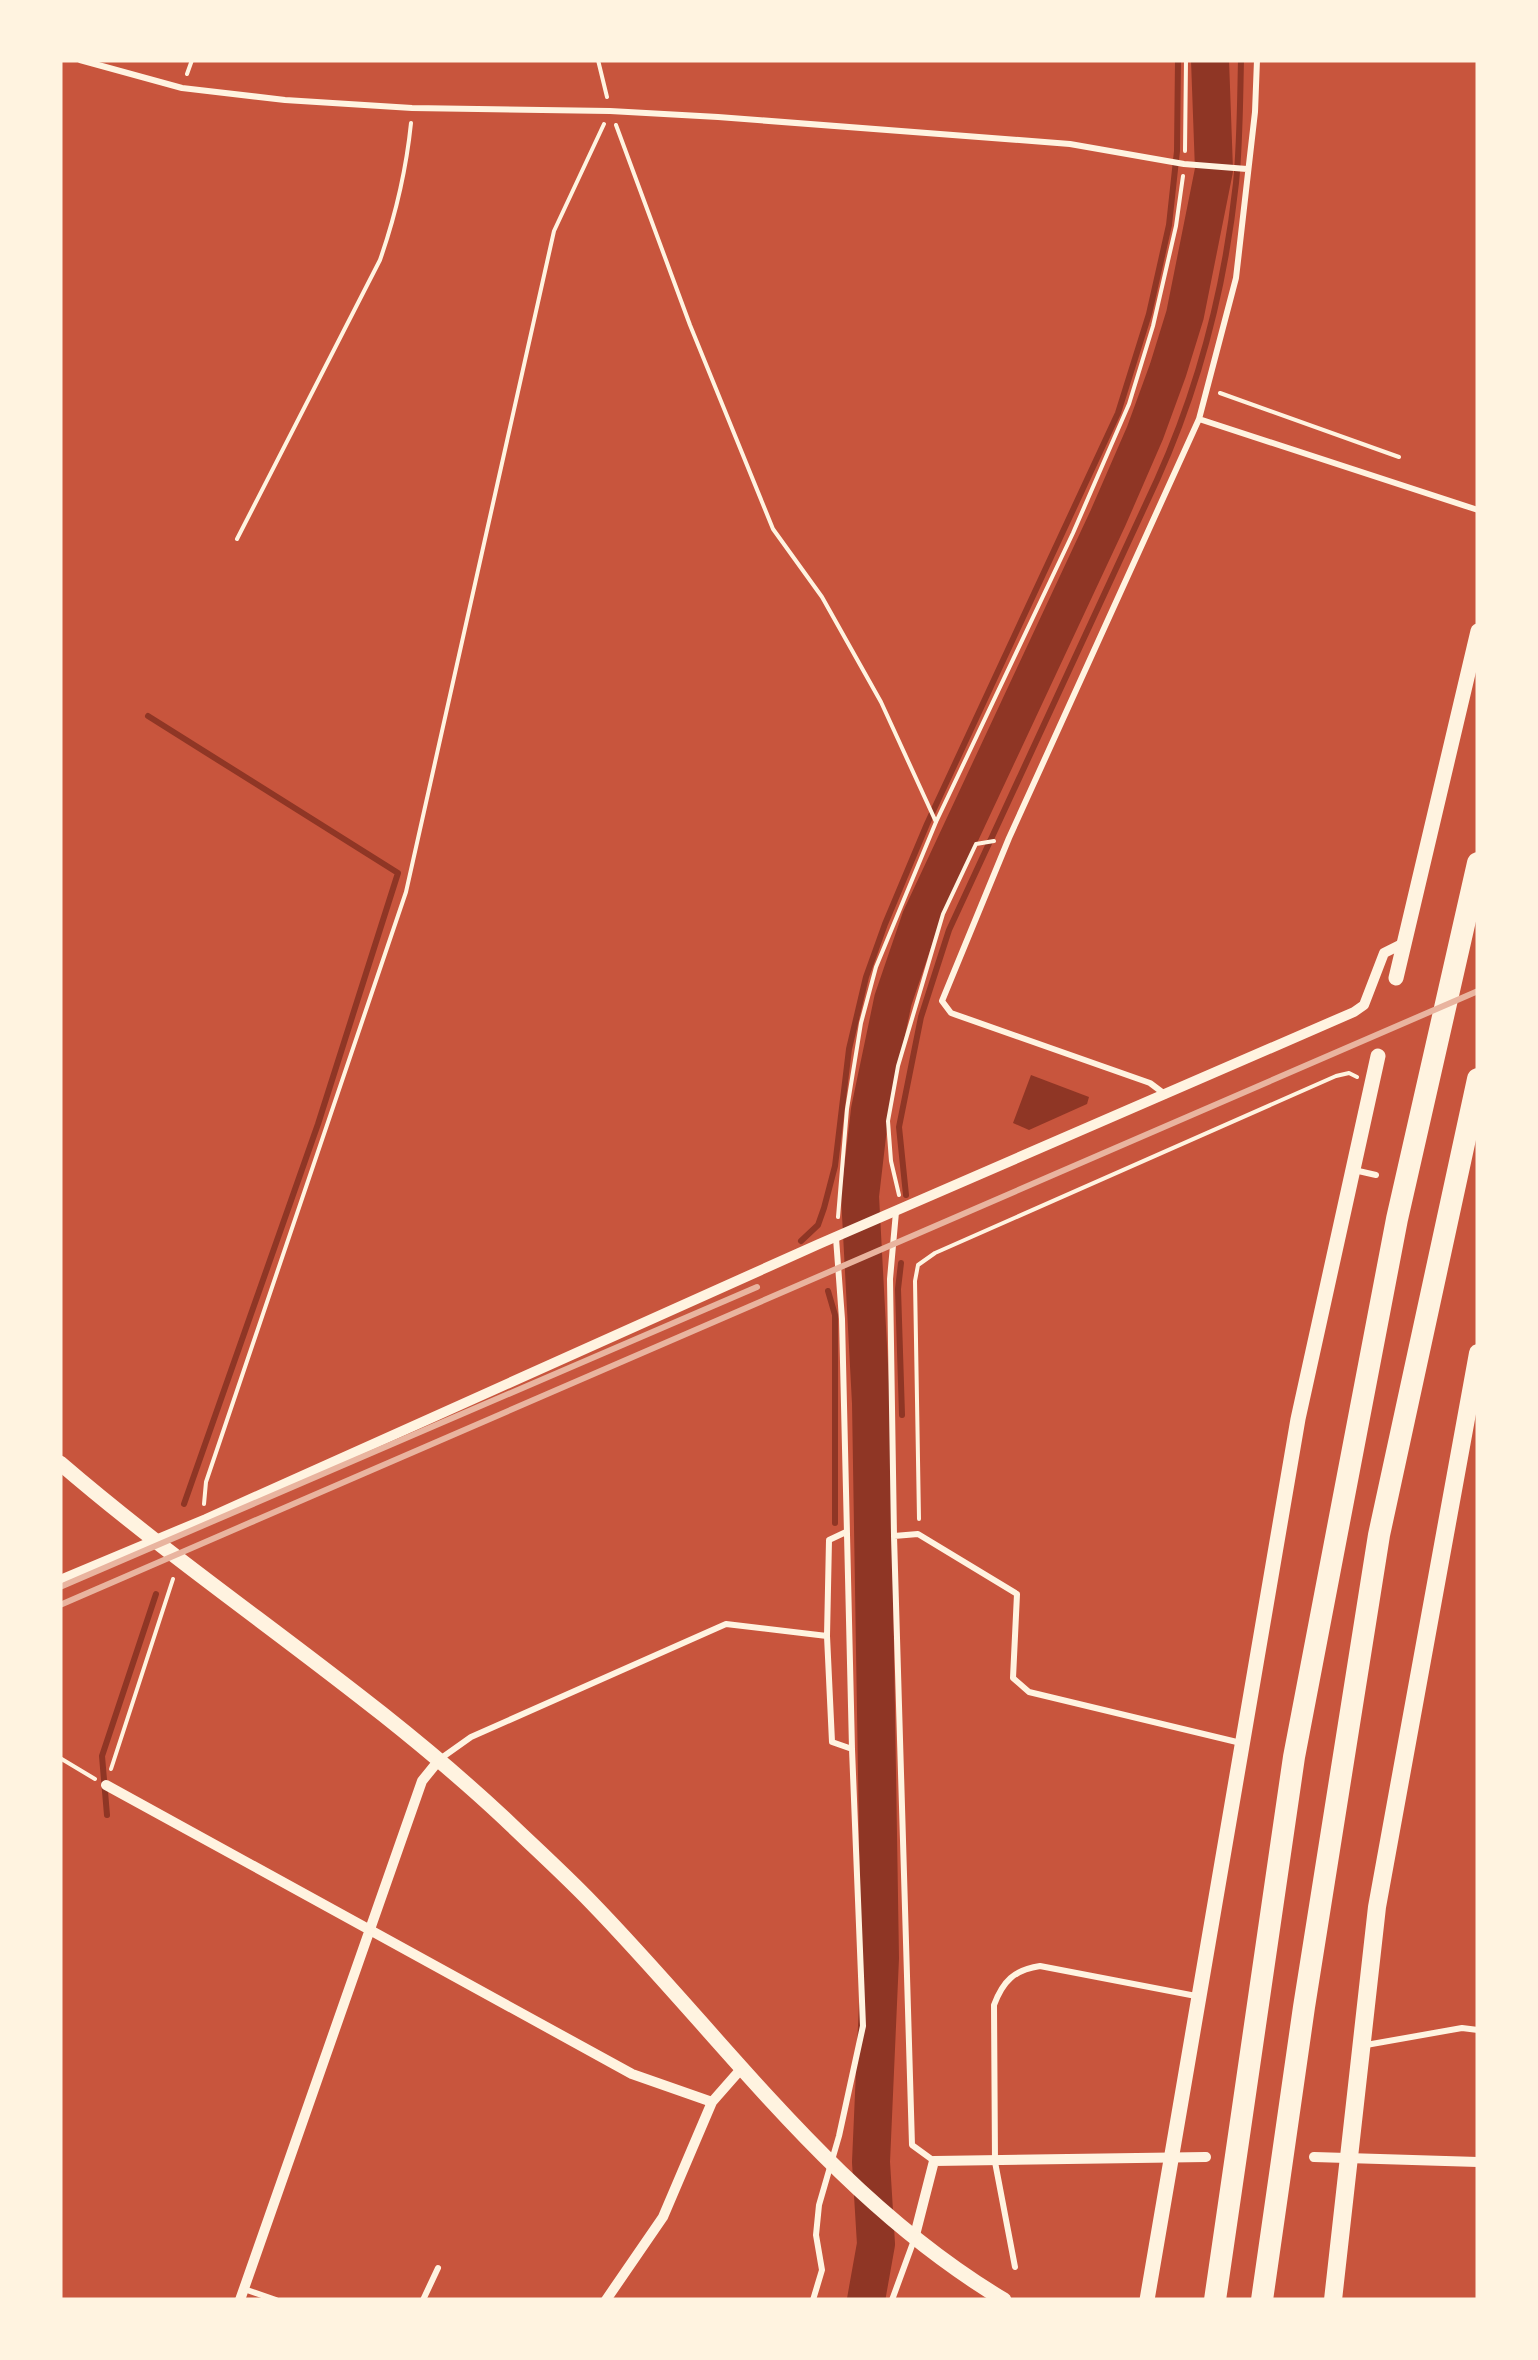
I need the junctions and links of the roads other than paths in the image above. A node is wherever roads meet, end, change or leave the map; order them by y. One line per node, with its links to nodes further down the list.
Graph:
1 (80, 60): 3 (lane)
2 (1256, 60): 3 (lane)
3 (1248, 169): 4 (lane)
4 (1199, 419): 5 (lane); 12 (lane)
5 (1478, 510)
6 (1478, 631): 8 (street)
7 (1478, 863): 53 (highway)
8 (1402, 944): 9 (street); 12 (street)
9 (1396, 978)
10 (1378, 1056): 13 (street)
11 (1478, 1079): 54 (highway)
12 (1166, 1095): 15 (street)
13 (1353, 1170): 14 (lane); 24 (street)
14 (1376, 1175)
15 (891, 1214): 16 (street); 20 (lane)
16 (842, 1234): 19 (lane); 21 (street)
17 (1478, 1353): 31 (main road)
18 (60, 1463): 21 (street)
19 (846, 1532): 23 (lane); 25 (lane)
20 (894, 1536): 24 (lane); 38 (lane)
21 (154, 1540): 22 (street); 26 (street)
22 (60, 1580)
23 (827, 1636): 25 (lane); 26 (lane)
24 (1244, 1744): 29 (street)
25 (852, 1750): 41 (lane)
26 (439, 1760): 28 (street); 32 (street)
27 (106, 1785): 28 (street)
28 (370, 1932): 33 (street); 45 (street)
29 (1197, 1996): 34 (street); 39 (lane)
30 (1478, 2030): 31 (lane)
31 (1360, 2046): 37 (main road)
32 (741, 2069): 33 (street); 41 (street)
33 (712, 2102): 48 (street)
34 (1171, 2156): 35 (street); 39 (street); 52 (street)
35 (1206, 2156)
36 (1314, 2157): 37 (street)
37 (1350, 2160): 40 (street); 55 (main road)
38 (934, 2161): 39 (street); 42 (street)
39 (995, 2162): 43 (lane)
40 (1478, 2162)
41 (830, 2163): 42 (street); 49 (lane)
42 (908, 2233): 50 (lane); 51 (street)
43 (1016, 2267)
44 (438, 2268): 47 (lane)
45 (242, 2294): 46 (lane)
46 (276, 2300)
47 (423, 2300)
48 (606, 2300)
49 (813, 2300)
50 (892, 2300)
51 (1004, 2300)
52 (1146, 2300)
53 (1215, 2300)
54 (1262, 2300)
55 (1333, 2300)

